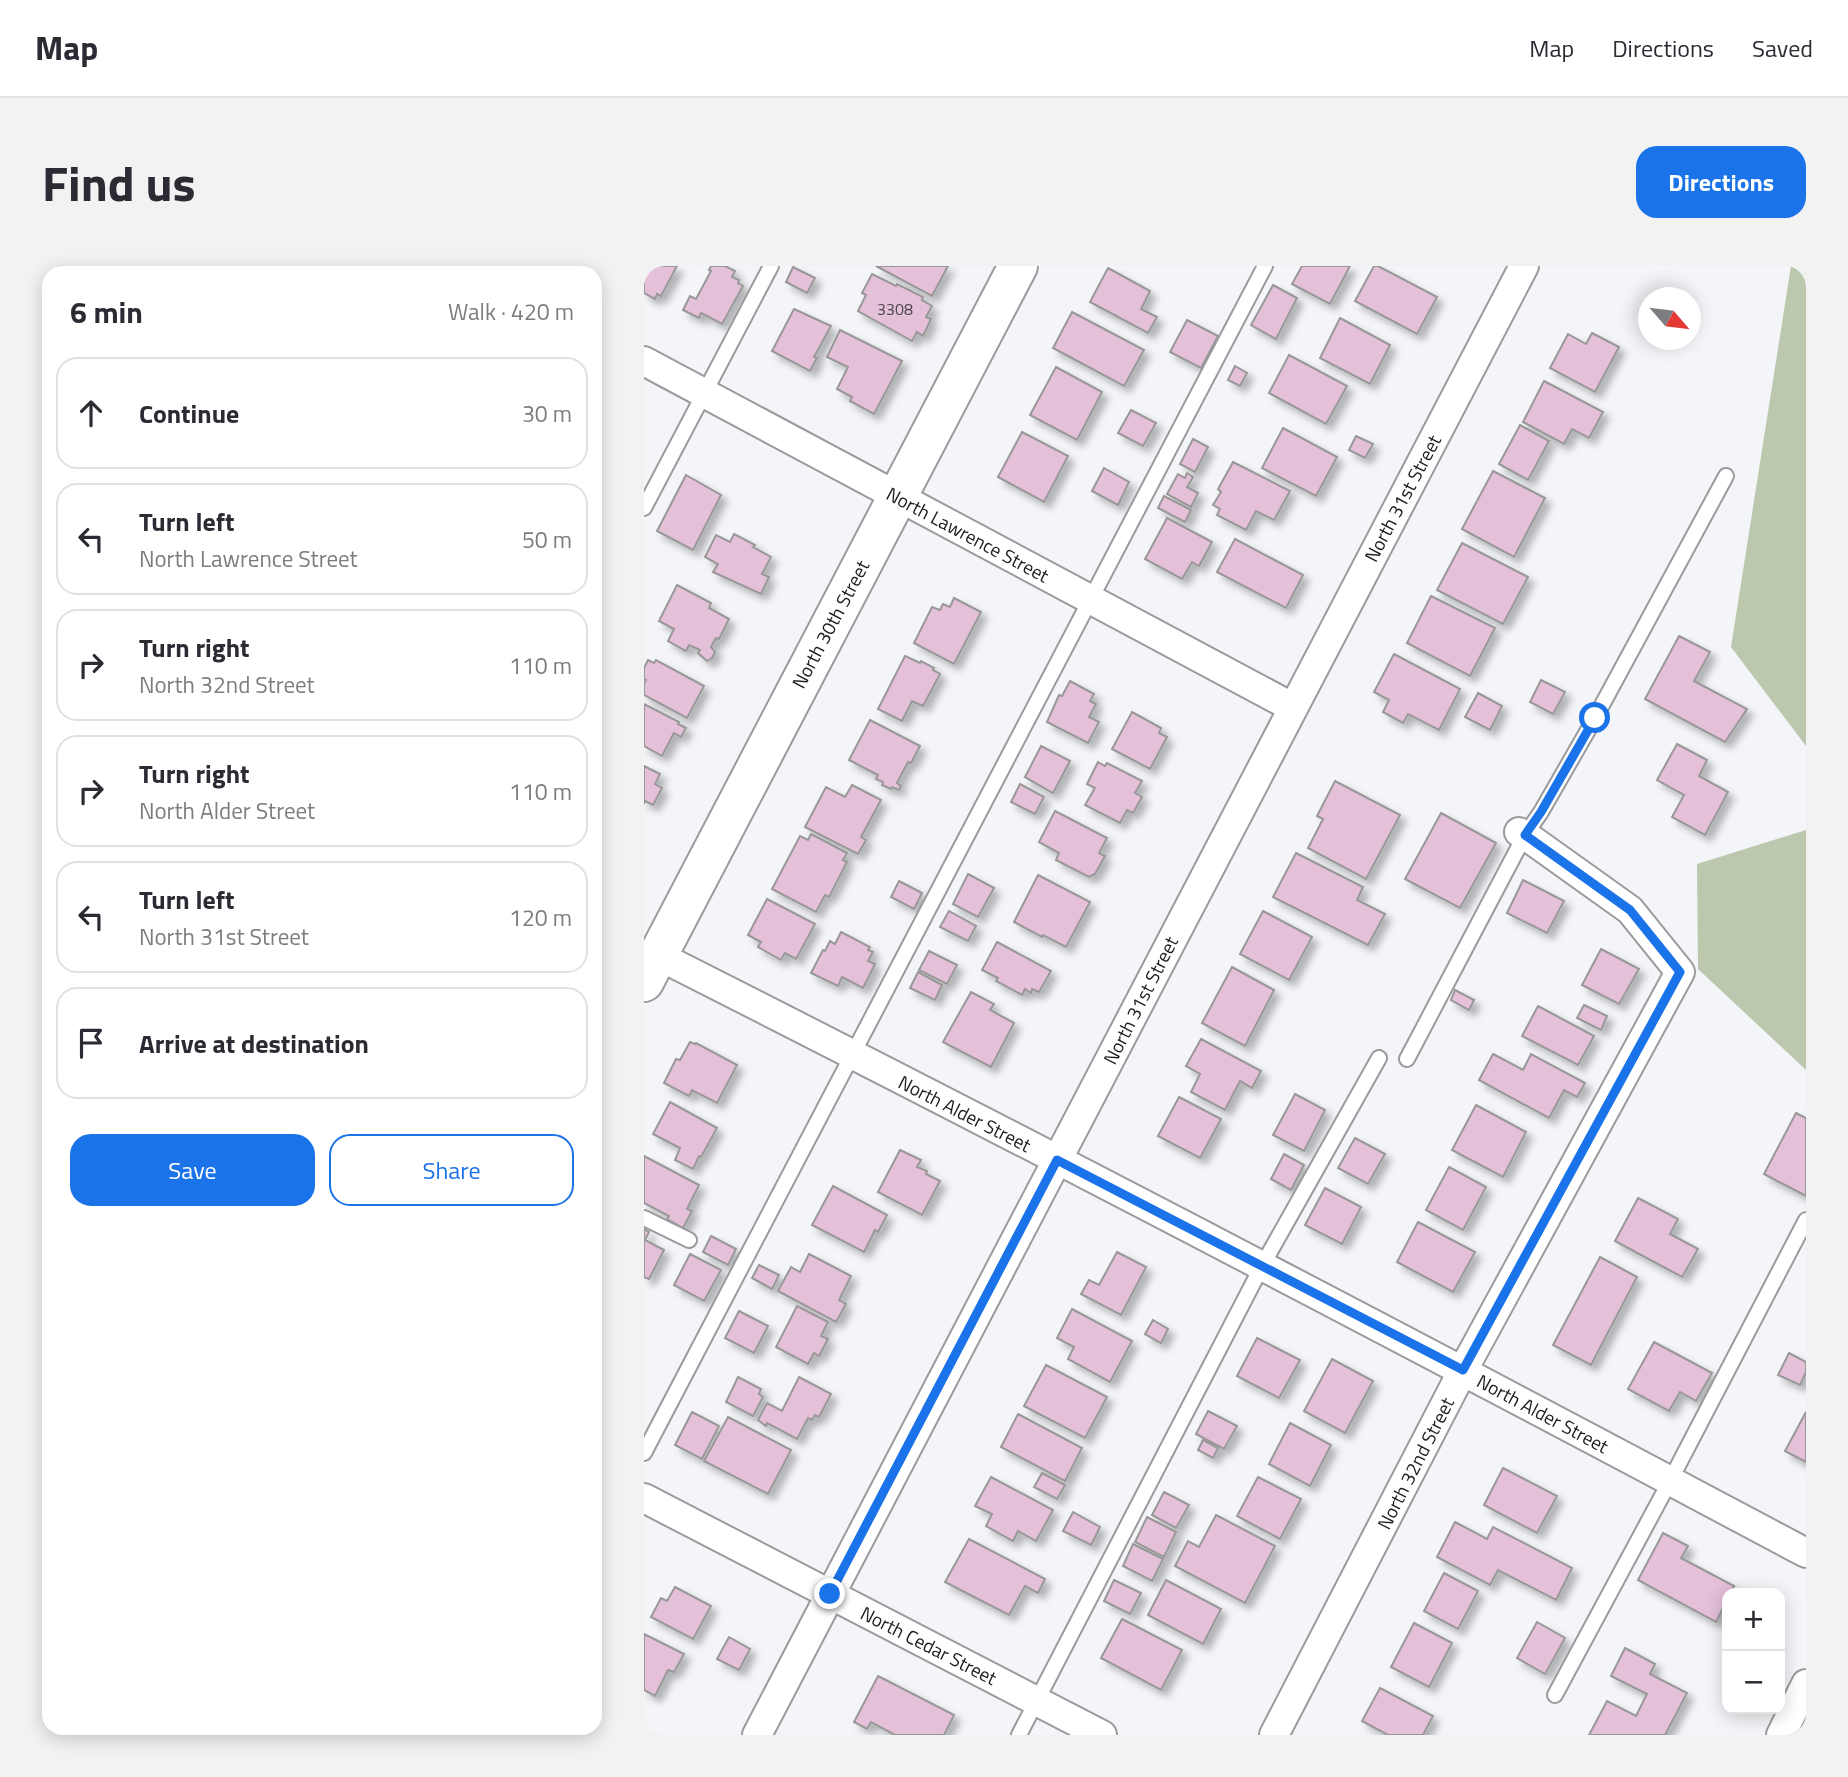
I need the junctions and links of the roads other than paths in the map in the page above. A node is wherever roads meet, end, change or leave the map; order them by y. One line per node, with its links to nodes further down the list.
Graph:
1 (771, 266): 6 (lane)
2 (1018, 266): 8 (main road, North 30th Street)
3 (1265, 266): 10 (lane)
4 (1524, 266): 11 (street, North 31st Street)
5 (644, 361): 6 (street, North Lawrence Street)
6 (704, 393): 8 (street, North Lawrence Street); 9 (lane)
7 (1727, 475): 12 (lane)
8 (897, 496): 10 (street, North Lawrence Street); 13 (main road, North 30th Street)
9 (644, 508)
10 (1091, 599): 11 (street, North Lawrence Street); 14 (lane)
11 (1292, 707): 17 (street, North 31st Street)
12 (1522, 833): 16 (lane); 22 (street, North 32nd Street)
13 (648, 962): 14 (street, North Alder Street)
14 (852, 1055): 17 (street, North Alder Street); 23 (lane)
15 (1379, 1058): 21 (lane)
16 (1407, 1059)
17 (1057, 1160): 21 (street, North Alder Street); 27 (street, North 31st Street)
18 (644, 1218): 20 (lane)
19 (1806, 1220): 24 (lane)
20 (689, 1240)
21 (1262, 1266): 22 (street, North Alder Street); 30 (lane)
22 (1463, 1370): 24 (street, North Alder Street); 34 (street, North 32nd Street)
23 (644, 1453)
24 (1671, 1481): 26 (street, North Alder Street); 29 (lane)
25 (644, 1498): 27 (street, North Cedar Street)
26 (1806, 1553)
27 (830, 1594): 30 (street, North Cedar Street); 31 (street, North 31st Street)
28 (1806, 1684): 35 (street)
29 (1555, 1695)
30 (1037, 1701): 32 (lane); 33 (street, North Cedar Street)
31 (757, 1735)
32 (1019, 1735)
33 (1102, 1735)
34 (1274, 1735)
35 (1781, 1735)

